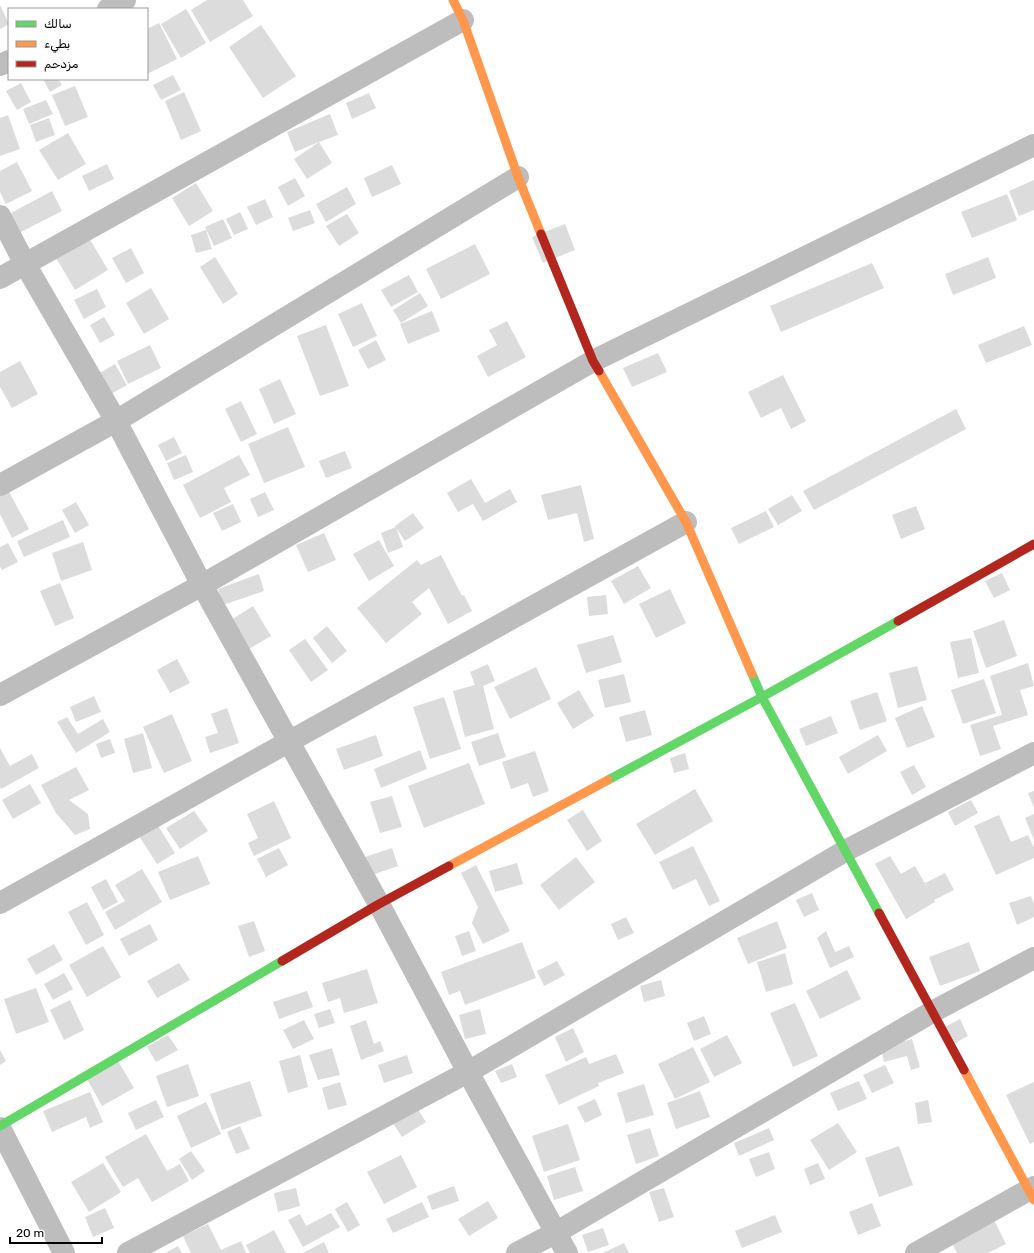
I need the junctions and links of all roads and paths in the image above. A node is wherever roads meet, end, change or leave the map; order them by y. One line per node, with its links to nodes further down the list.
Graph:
1 (125, 0): 3 (street)
2 (453, 0): 4 (street)
3 (110, 8)
4 (463, 20): 6 (street); 8 (street)
5 (1034, 145): 10 (street)
6 (518, 177): 10 (street); 11 (street)
7 (0, 216): 8 (street)
8 (25, 264): 9 (street); 11 (street)
9 (0, 278)
10 (593, 361): 13 (street); 15 (street)
11 (116, 421): 12 (street); 15 (street)
12 (0, 485)
13 (686, 522): 17 (street); 18 (street)
14 (1034, 544): 17 (street)
15 (202, 585): 16 (street); 18 (street)
16 (0, 695)
17 (762, 697): 20 (street); 22 (street)
18 (290, 741): 21 (street); 22 (street)
19 (1034, 753): 20 (street)
20 (845, 851): 24 (street); 25 (street)
21 (0, 903)
22 (379, 904): 25 (street); 26 (street)
23 (1034, 958): 24 (street)
24 (932, 1012): 27 (street); 28 (street)
25 (468, 1072): 28 (street); 30 (street)
26 (0, 1127): 29 (street)
27 (1032, 1193): 33 (street)
28 (557, 1232): 31 (street); 32 (street)
29 (64, 1253)
30 (128, 1253)
31 (517, 1253)
32 (567, 1253)
33 (916, 1253)

